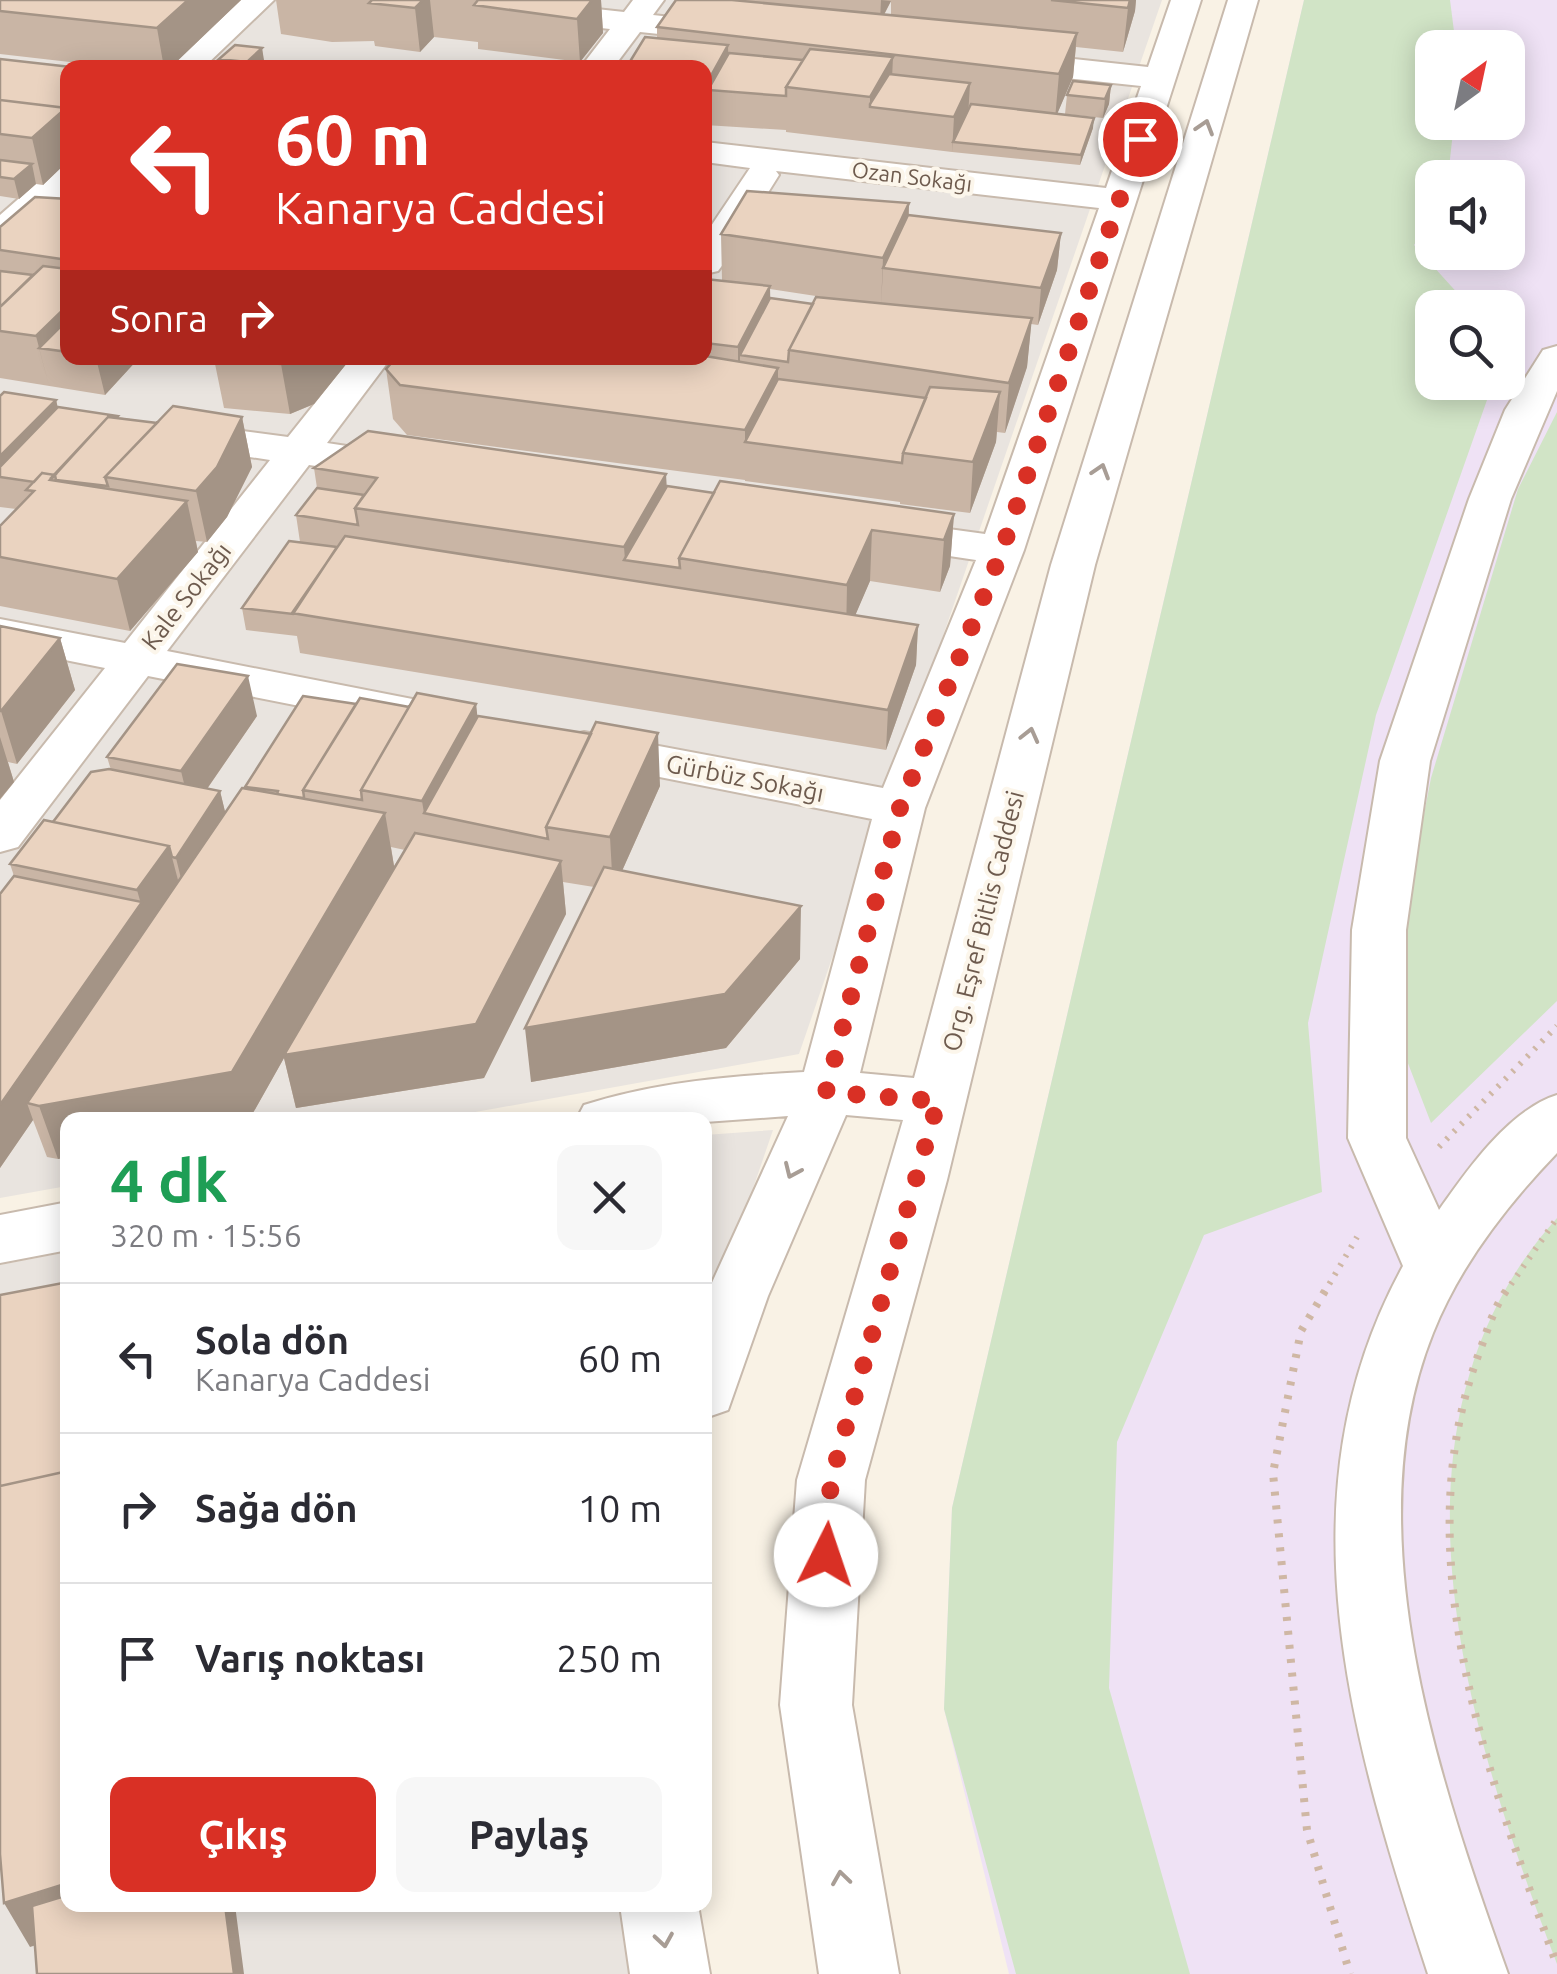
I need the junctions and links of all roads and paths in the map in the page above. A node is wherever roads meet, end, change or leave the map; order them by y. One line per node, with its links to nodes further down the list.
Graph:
1 (258, 0): 8 (street)
2 (428, 0): 5 (street)
3 (1186, 0): 10 (street)
4 (1243, 0): 32 (street, Org. Eşref Bitlis Caddesi, one-way to 4)
5 (640, 11): 6 (street); 9 (street)
6 (769, 36)
7 (964, 57): 10 (street)
8 (193, 60)
9 (602, 60)
10 (1160, 78): 14 (street)
11 (712, 153): 12 (street, Ozan Sokağı)
12 (772, 160): 14 (street, Ozan Sokağı); 17 (street)
13 (60, 179): 15 (street)
14 (1119, 200): 24 (street)
15 (6, 223): 16 (street)
16 (60, 225)
17 (712, 252)
18 (1557, 358): 38 (street)
19 (366, 365): 21 (street, Kale Sokağı)
20 (130, 428): 21 (street)
21 (298, 451): 22 (street); 26 (street, Kale Sokağı)
22 (435, 470)
23 (846, 528): 24 (street)
24 (1002, 550): 29 (street)
25 (0, 633): 26 (street)
26 (137, 660): 27 (street); 30 (street, Kale Sokağı)
27 (470, 724)
28 (548, 740): 29 (street, Gürbüz Sokağı)
29 (900, 808): 31 (street)
30 (0, 835)
31 (826, 1092): 32 (street); 33 (street); 39 (street, one-way to 39)
32 (938, 1101): 43 (street, Org. Eşref Bitlis Caddesi, one-way to 32)
33 (646, 1112)
34 (1557, 1117): 38 (street)
35 (1557, 1218): 41 (path)
36 (60, 1228): 37 (street)
37 (0, 1240)
38 (1433, 1265): 44 (street)
39 (712, 1370)
40 (660, 1912): 42 (street, one-way to 42)
41 (1557, 1964)
42 (670, 1974)
43 (859, 1974)
44 (1468, 1974)

